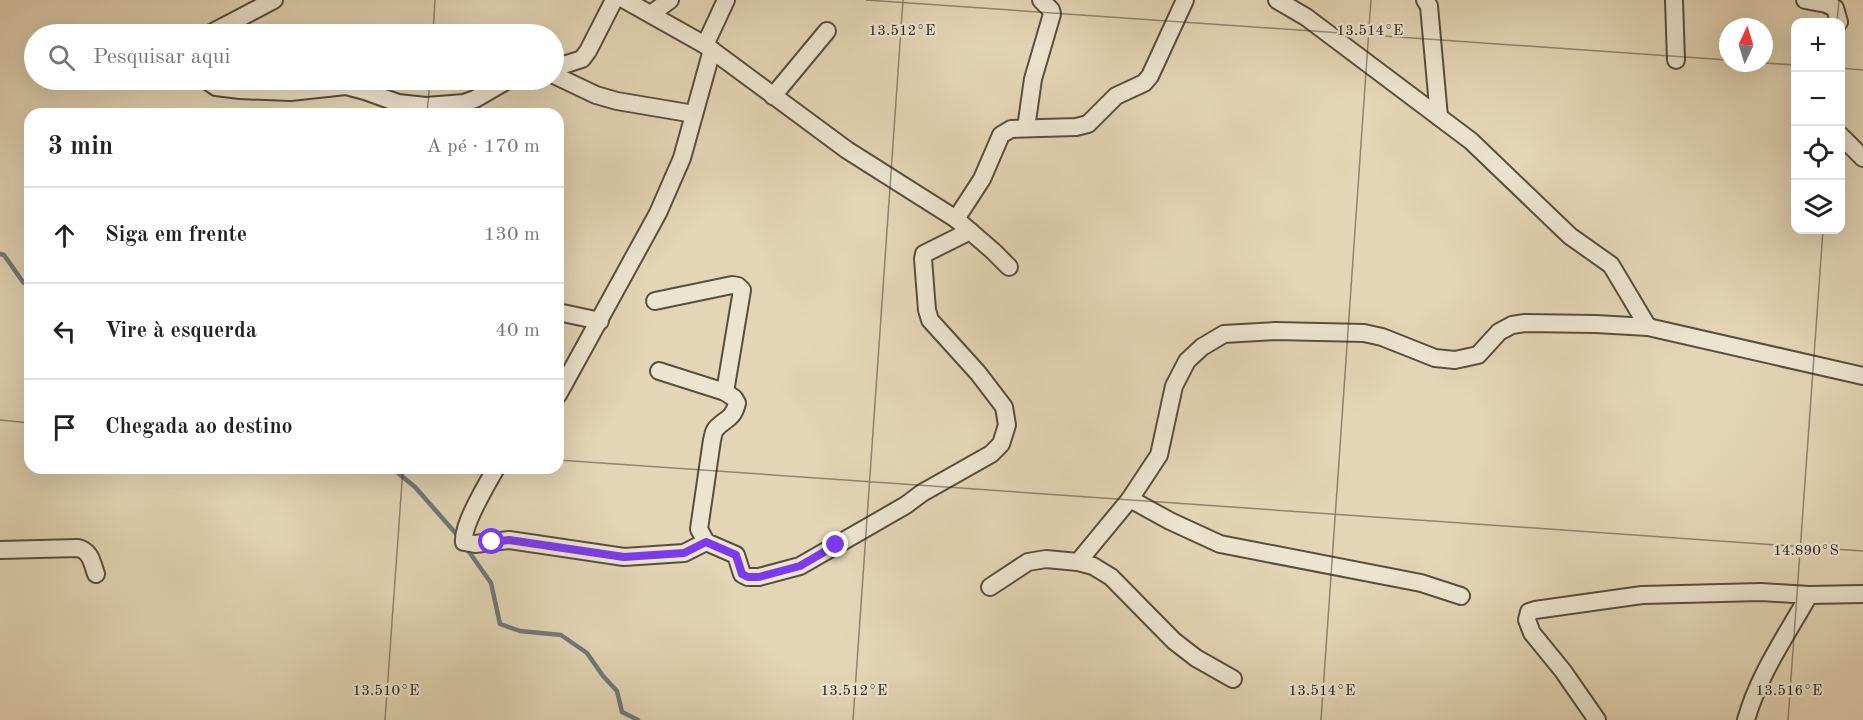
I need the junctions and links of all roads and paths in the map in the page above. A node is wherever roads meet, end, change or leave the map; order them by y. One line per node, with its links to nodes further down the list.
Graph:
1 (274, 0): 14 (street)
2 (615, 0): 18 (street)
3 (625, 0): 12 (street)
4 (670, 0): 12 (street)
5 (726, 0): 16 (street)
6 (1041, 0): 27 (street)
7 (1185, 0): 27 (street)
8 (1277, 0): 26 (street)
9 (1425, 0): 26 (street)
10 (1674, 0): 17 (street)
11 (1805, 0): 13 (street)
12 (651, 14): 16 (street)
13 (1838, 18)
14 (228, 24)
15 (827, 31): 24 (street)
16 (709, 47): 24 (street); 25 (street)
17 (1676, 60)
18 (564, 65)
19 (564, 80): 25 (street)
20 (240, 90): 21 (street)
21 (309, 90)
22 (361, 90): 23 (street)
23 (491, 90)
24 (773, 96): 30 (street)
25 (694, 114): 35 (street)
26 (1440, 117): 36 (street)
27 (1026, 128): 30 (street)
28 (1845, 140): 29 (street)
29 (1863, 158)
30 (956, 219): 31 (street)
31 (970, 231): 32 (street); 43 (street)
32 (1009, 267)
33 (656, 301): 40 (street)
34 (564, 313): 35 (street)
35 (600, 321): 39 (street)
36 (1648, 327): 38 (street); 42 (street)
37 (658, 371): 40 (street)
38 (1863, 376)
39 (564, 384)
40 (725, 392): 43 (street)
41 (493, 474): 43 (street)
42 (1130, 499): 45 (street); 50 (street)
43 (706, 542)
44 (0, 550): 46 (street)
45 (1078, 562): 47 (street); 51 (street)
46 (96, 574)
47 (990, 587)
48 (1863, 594): 49 (street)
49 (1809, 595): 52 (street); 53 (street)
50 (1461, 596)
51 (1233, 679)
52 (1598, 720)
53 (1746, 720)

